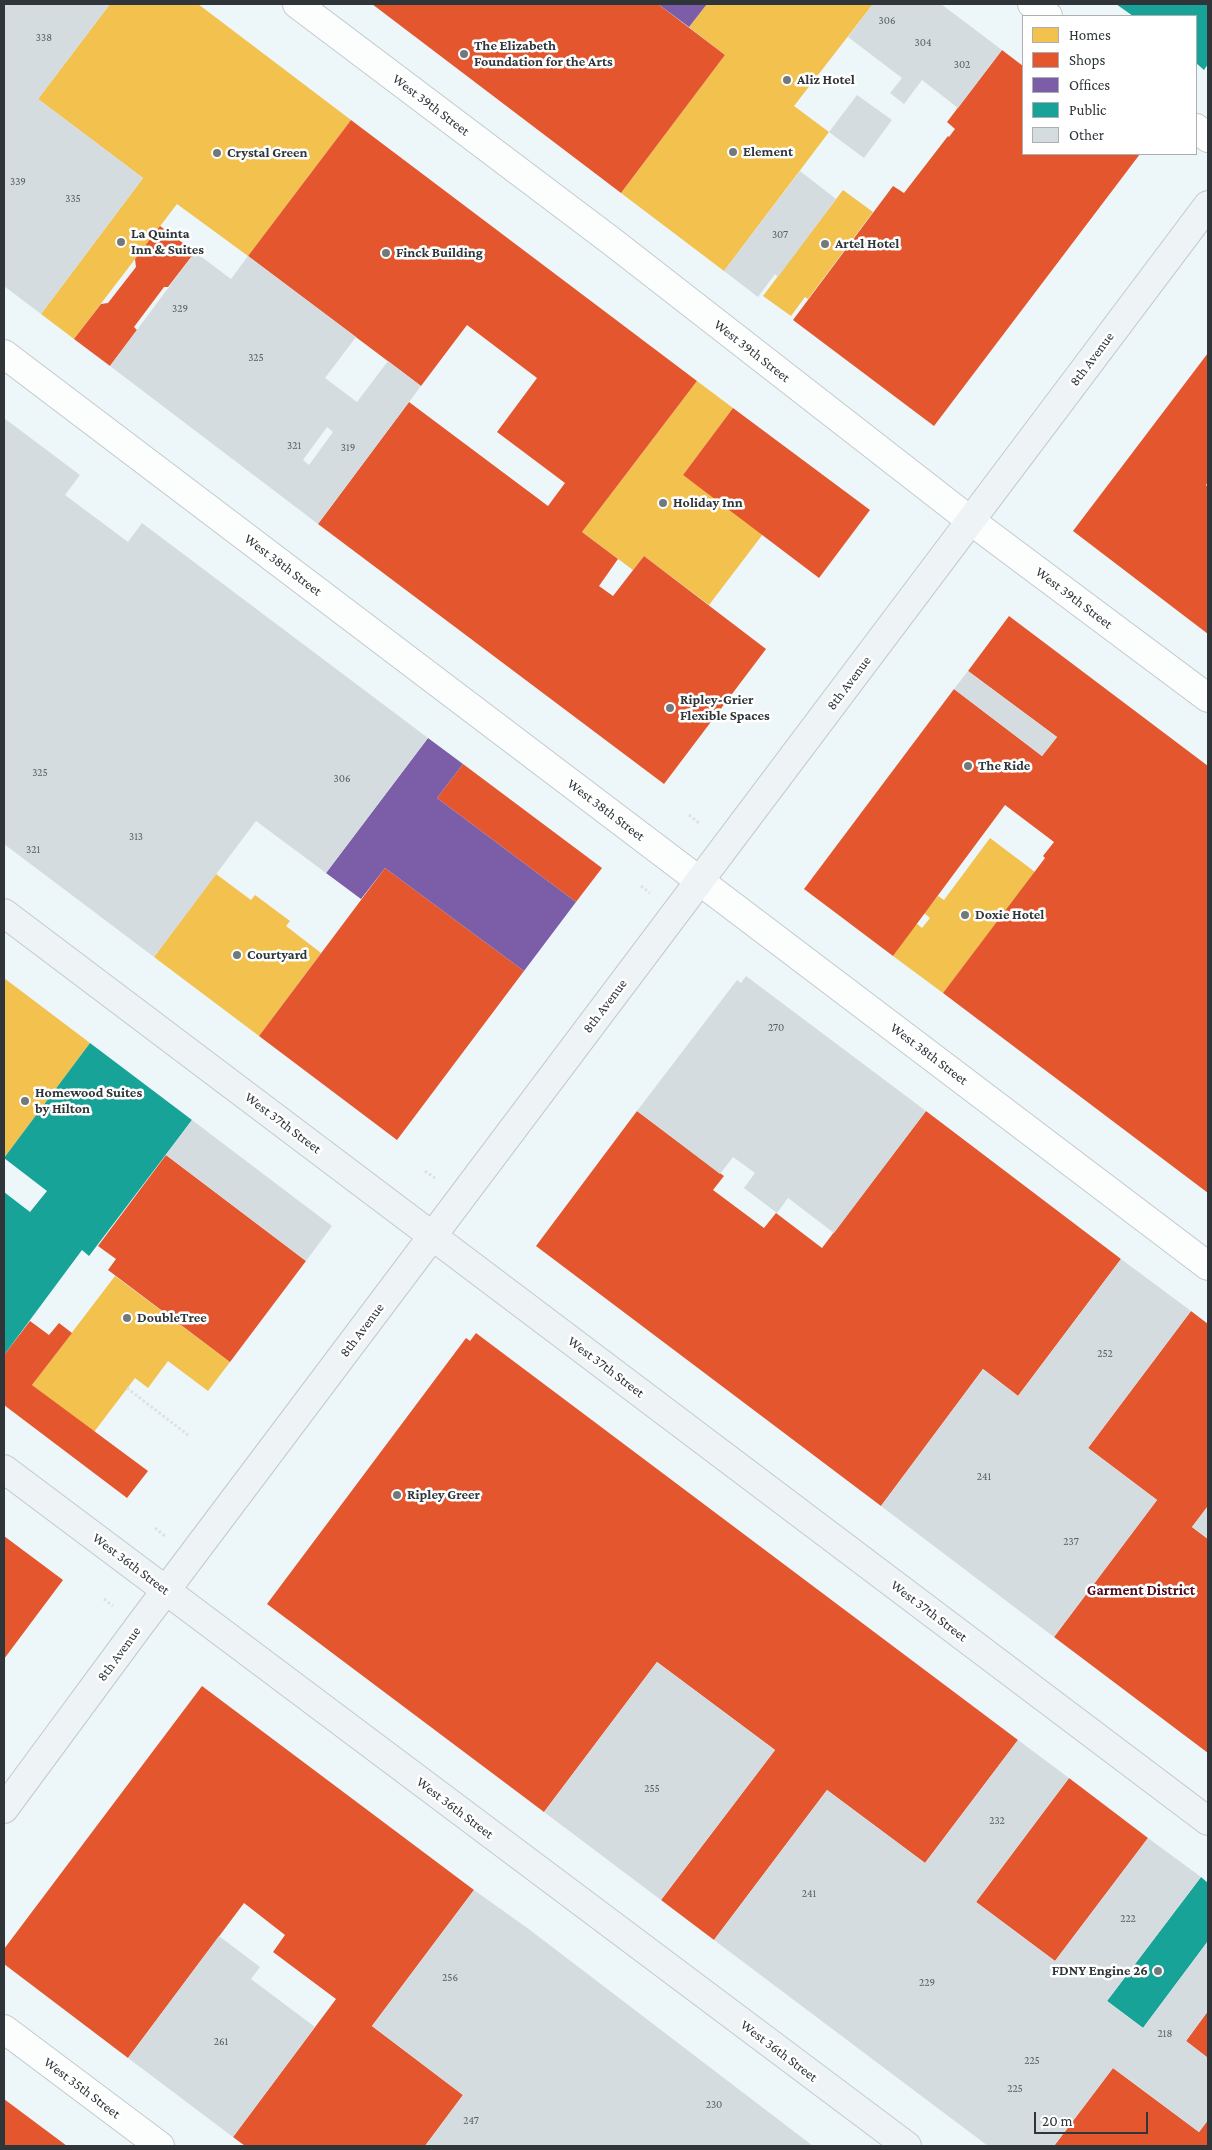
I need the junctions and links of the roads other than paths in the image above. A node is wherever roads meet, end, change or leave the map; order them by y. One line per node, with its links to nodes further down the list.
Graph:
1 (297, 4): 8 (street, West 39th Street)
2 (1032, 4): 3 (street)
3 (1047, 15)
4 (1197, 129): 5 (street)
5 (1208, 138)
6 (1208, 205): 8 (main road, 8th Avenue)
7 (4, 354): 10 (street, West 38th Street)
8 (971, 521): 9 (street, West 39th Street); 10 (main road, 8th Avenue)
9 (1208, 698)
10 (699, 880): 12 (main road, 8th Avenue); 13 (street, West 38th Street)
11 (4, 913): 12 (main road, West 37th Street)
12 (432, 1236): 15 (main road, 8th Avenue); 17 (main road, West 37th Street)
13 (1208, 1266)
14 (4, 1469): 15 (main road, West 36th Street)
15 (166, 1590): 16 (main road, 8th Avenue); 20 (main road, West 36th Street)
16 (4, 1809)
17 (1208, 1821)
18 (4, 2029): 19 (street, West 35th Street)
19 (160, 2146)
20 (907, 2146)

